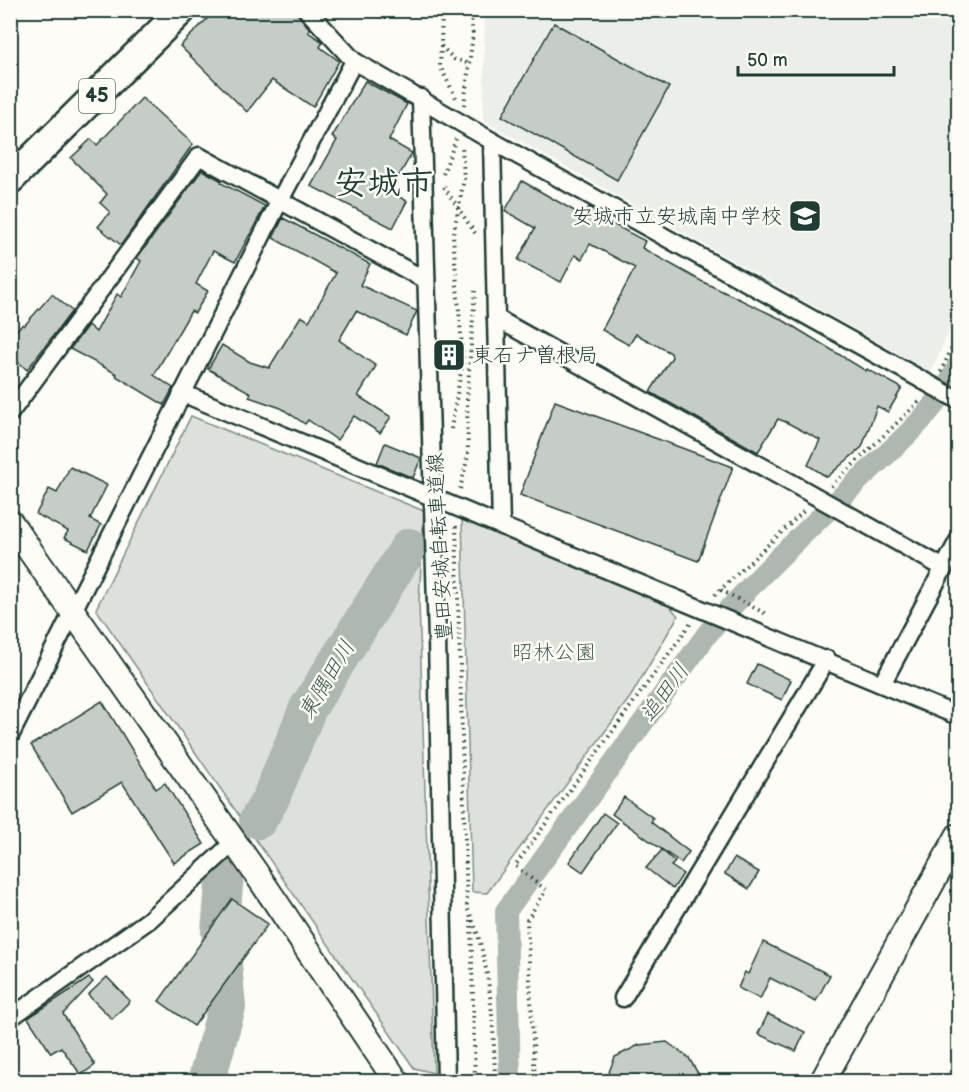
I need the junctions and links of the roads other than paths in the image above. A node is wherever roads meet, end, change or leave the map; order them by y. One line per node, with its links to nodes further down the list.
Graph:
1 (182, 10): 6 (main road, 45)
2 (307, 10): 3 (street)
3 (354, 61): 4 (street); 7 (street)
4 (421, 98): 5 (street); 8 (street)
5 (492, 141): 9 (street); 11 (street)
6 (10, 180)
7 (279, 202): 8 (street); 10 (street); 12 (street)
8 (425, 280): 13 (street)
9 (496, 318): 15 (street); 17 (street)
10 (182, 393): 13 (street); 18 (street)
11 (955, 398)
12 (10, 413)
13 (432, 498): 15 (street); 28 (street)
14 (10, 522): 18 (street)
15 (501, 526): 19 (street)
16 (958, 541): 17 (street)
17 (944, 568): 20 (street)
18 (72, 611): 22 (street); 24 (street)
19 (827, 659): 20 (street); 25 (street)
20 (882, 684): 21 (street)
21 (958, 716)
22 (10, 736)
23 (958, 836): 29 (street)
24 (232, 843): 26 (street); 27 (street)
25 (623, 998)
26 (10, 1018)
27 (397, 1082)
28 (446, 1082)
29 (822, 1082)

